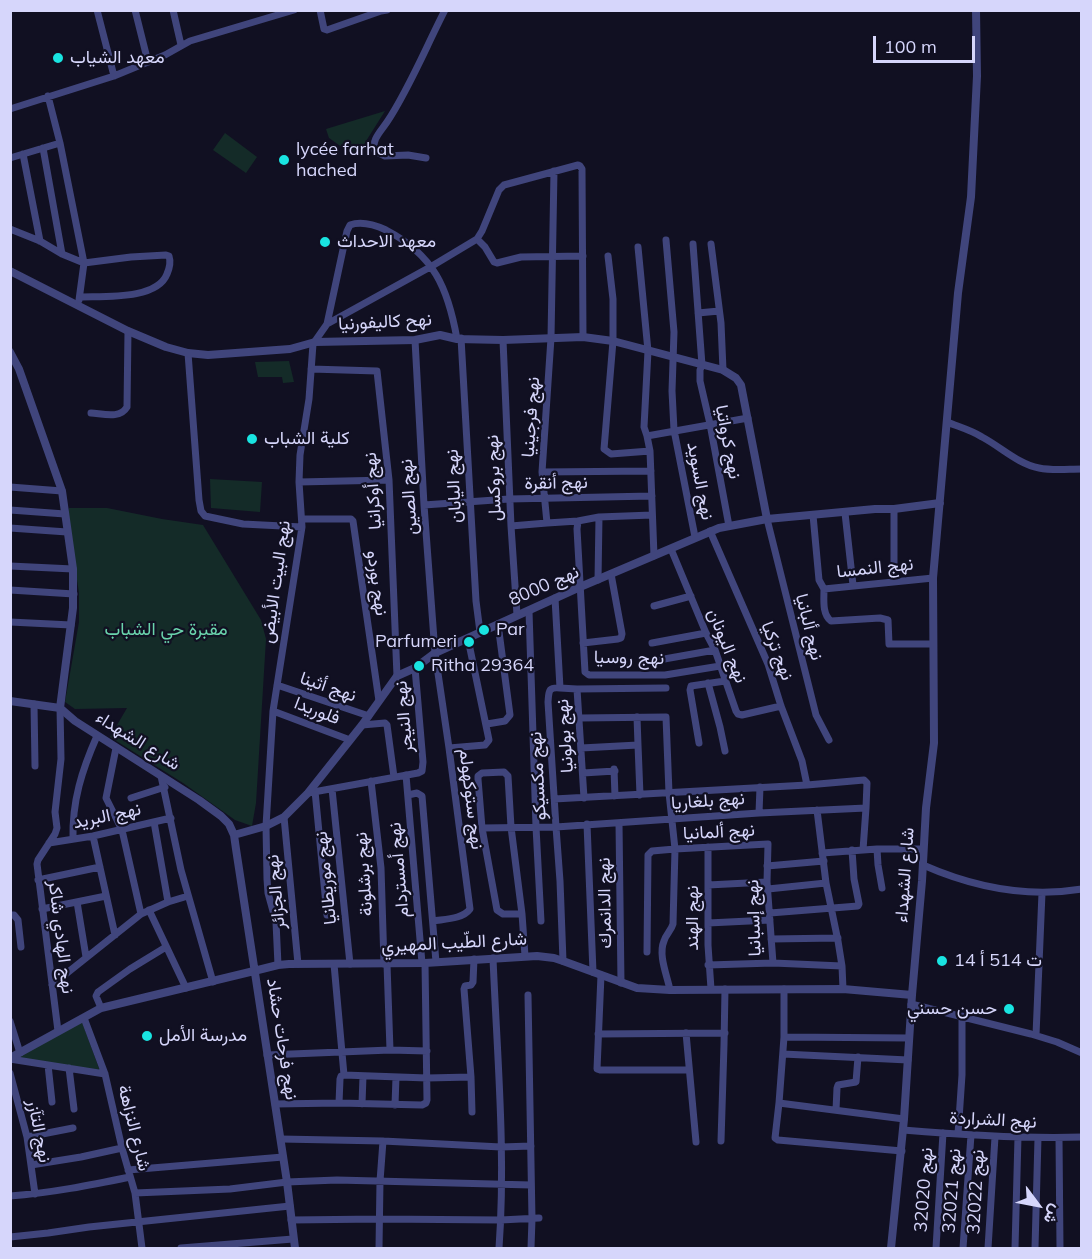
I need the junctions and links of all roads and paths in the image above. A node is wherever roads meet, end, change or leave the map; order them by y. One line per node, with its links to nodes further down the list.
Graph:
1 (97, 10): 11 (street)
2 (135, 10): 10 (street)
3 (173, 10): 9 (street)
4 (294, 10): 9 (street)
5 (320, 10): 6 (street)
6 (387, 10)
7 (445, 10): 18 (street)
8 (976, 10): 56 (street, شارع الشهداء)
9 (181, 45): 10 (street)
10 (148, 62): 11 (street)
11 (114, 76): 12 (street)
12 (48, 96): 13 (street); 14 (street)
13 (10, 109)
14 (60, 143): 15 (street); 31 (street)
15 (43, 148): 16 (street); 27 (street)
16 (23, 154): 17 (street); 23 (street)
17 (10, 158)
18 (426, 158)
19 (554, 171): 21 (street); 28 (street); 30 (street, نهج فرجينيا)
20 (10, 229): 23 (street)
21 (477, 238): 30 (street); 32 (street)
22 (666, 240): 49 (street, نهج السويد)
23 (40, 242): 27 (street)
24 (693, 244): 36 (street, نهج كرواتيا)
25 (711, 244): 35 (street)
26 (638, 248): 46 (street)
27 (62, 254): 31 (street)
28 (583, 256): 30 (street); 40 (street)
29 (608, 256): 44 (street)
30 (552, 257): 39 (street, نهج فرجينيا)
31 (84, 263): 34 (street); 34 (street)
32 (432, 266): 37 (street); 37 (street); 41 (street, نهج اليابان)
33 (10, 271): 34 (street, نهح كاليفورنيا)
34 (78, 301): 38 (street, نهح كاليفورنيا)
35 (719, 311): 36 (street); 53 (street)
36 (698, 313): 50 (street, نهج كرواتيا)
37 (327, 324): 45 (street)
38 (128, 331): 48 (street, نهح كاليفورنيا); 54 (street)
39 (551, 338): 40 (street, نهح كاليفورنيا); 43 (street, نهح كاليفورنيا); 63 (street, نهج فرجينيا)
40 (583, 338): 44 (street, نهح كاليفورنيا)
41 (459, 339): 42 (street, نهح كاليفورنيا); 43 (street, نهح كاليفورنيا); 71 (street, نهج اليابان)
42 (415, 340): 45 (street, نهح كاليفورنيا); 73 (street, نهج الصين)
43 (503, 340): 69 (street, نهج بروكسل)
44 (613, 341): 46 (street, نهح كاليفورنيا); 60 (street)
45 (315, 342): 48 (street, نهح كاليفورنيا); 52 (street, نهج البيت الأبيض)
46 (648, 351): 49 (street, نهح كاليفورنيا); 59 (street)
47 (10, 352): 51 (street)
48 (188, 353): 87 (street)
49 (674, 357): 50 (street, نهح كاليفورنيا); 58 (street, نهج السويد)
50 (702, 365): 53 (street, نهح كاليفورنيا); 57 (street, نهج كرواتيا)
51 (15, 369): 67 (street)
52 (311, 369): 64 (street, نهج أوكرانيا); 65 (street, نهج البيت الأبيض)
53 (723, 370): 55 (street)
54 (91, 413)
55 (748, 418): 57 (street); 82 (street)
56 (947, 422): 61 (street); 72 (street, شارع الشهداء)
57 (710, 424): 58 (street); 86 (street, نهج كرواتيا)
58 (674, 430): 59 (street); 91 (street, نهج السويد)
59 (647, 436): 60 (street)
60 (650, 452): 62 (street)
61 (1082, 469)
62 (651, 471): 63 (street); 68 (street)
63 (542, 472): 70 (street, نهج فرجينيا)
64 (389, 480): 65 (street); 124 (street, نهج أوكرانيا)
65 (299, 482): 81 (street, نهج البيت الأبيض)
66 (10, 488): 67 (street)
67 (62, 491): 76 (street)
68 (652, 496): 70 (street, نهج أنقرة); 78 (street)
69 (509, 499): 70 (street, نهج أنقرة); 71 (street, نهج أنقرة); 85 (street, نهج بروكسل)
70 (544, 499): 84 (street, نهج فرجينيا)
71 (470, 503): 73 (street, نهج أنقرة); 113 (street, نهج اليابان)
72 (940, 503): 74 (street, نهج 8000); 97 (street, شارع الشهداء)
73 (424, 505): 120 (street, نهج الصين)
74 (894, 509): 77 (street, نهج 8000); 99 (street)
75 (10, 510): 76 (street)
76 (65, 513): 89 (street)
77 (845, 513): 79 (street, نهج 8000); 100 (street)
78 (652, 515): 80 (street); 93 (street)
79 (813, 515): 82 (street, نهج 8000); 102 (street, نهج النمسا)
80 (599, 517): 83 (street); 98 (street)
81 (302, 519): 87 (street, نهج البيت الأبيض); 132 (street, نهج بوردو)
82 (767, 519): 86 (street, نهج 8000); 144 (street, نهج ألبانيا)
83 (578, 521): 84 (street); 101 (street, نهج روسيا)
84 (547, 523): 85 (street)
85 (511, 526): 109 (street, نهج بروكسل)
86 (729, 526): 90 (street, نهج 8000)
87 (302, 527): 127 (street, نهج البيت الأبيض)
88 (10, 528): 89 (street)
89 (68, 531): 95 (street)
90 (710, 531): 91 (street, نهج 8000); 134 (street, نهج تركيا)
91 (695, 537): 92 (street, نهج 8000)
92 (671, 549): 93 (street, نهج 8000); 105 (street, نهج اليونان)
93 (654, 556): 96 (street, نهج 8000)
94 (10, 566): 95 (street)
95 (72, 569): 104 (street)
96 (611, 574): 98 (street, نهج 8000); 116 (street)
97 (933, 578): 99 (street, نهج النمسا); 118 (street, شارع الشهداء)
98 (598, 580): 101 (street, نهج 8000)
99 (894, 581): 100 (street, نهج النمسا)
100 (853, 585): 102 (street, نهج النمسا)
101 (580, 587): 106 (street, نهج 8000); 116 (street, نهج روسيا)
102 (824, 589): 118 (street)
103 (10, 590): 104 (street)
104 (74, 594): 112 (street)
105 (691, 596): 107 (street); 114 (street, نهج اليونان)
106 (555, 598): 108 (street, نهج 8000); 128 (street, نهج مكسيكو)
107 (654, 606)
108 (529, 611): 109 (street, نهج 8000); 182 (street)
109 (518, 615): 111 (street, نهج 8000)
110 (10, 622): 112 (street)
111 (498, 624): 113 (street, نهج 8000); 140 (street)
112 (72, 625): 135 (street)
113 (480, 632): 115 (street, نهج 8000)
114 (706, 633): 117 (street); 119 (street, نهج اليونان)
115 (468, 639): 120 (street, نهج 8000); 140 (street)
116 (584, 643): 122 (street, نهج روسيا)
117 (652, 643)
118 (933, 644): 192 (street, شارع الشهداء)
119 (715, 650): 121 (street); 122 (street, نهج اليونان)
120 (435, 653): 123 (street, نهج 8000); 148 (street, نهج ستوكهولم)
121 (653, 661)
122 (720, 666): 125 (street, نهج اليونان)
123 (415, 668): 124 (street, نهج 8000); 153 (street, نهج النيجر)
124 (397, 676): 132 (street)
125 (725, 681): 126 (street); 134 (street, نهج اليونان)
126 (708, 683): 145 (street); 150 (street)
127 (277, 685): 136 (street, نهج البيت الأبيض); 137 (street, نهج أثينا)
128 (560, 688): 130 (street, نهج بولونيا); 168 (street, نهج مكسيكو)
129 (666, 688): 130 (street)
130 (577, 689): 139 (street, نهج بولونيا)
131 (10, 701): 133 (street, شارع الشهداء)
132 (379, 701): 137 (street)
133 (34, 704): 135 (street, شارع الشهداء); 151 (street)
134 (781, 706): 157 (street, نهج تركيا)
135 (60, 708): 142 (street, شارع الشهداء); 187 (street, نهج الهادي شاكر)
136 (273, 711): 143 (street, فلوريدا); 178 (street, نهج البيت الأبيض)
137 (369, 716): 141 (street)
138 (637, 717): 139 (street, نهج ألمانيا); 146 (street); 162 (street, نهج ألمانيا)
139 (580, 718): 149 (street, نهج بولونيا)
140 (487, 724): 148 (street)
141 (362, 725): 143 (street); 155 (street, نهج النيجر)
142 (97, 736): 147 (street, شارع الشهداء); 186 (street)
143 (350, 740): 161 (street)
144 (829, 740)
145 (699, 743)
146 (638, 745): 149 (street); 164 (street)
147 (116, 748): 154 (street, شارع الشهداء); 183 (street)
148 (449, 748): 218 (street, نهج ستوكهولم)
149 (581, 748): 152 (street, نهج بولونيا)
150 (725, 752)
151 (34, 765)
152 (583, 772): 165 (street); 167 (street, نهج بولونيا)
153 (406, 775): 155 (street, نهج النيجر); 163 (street, نهج أمستردام)
154 (161, 776): 158 (street); 184 (street, شارع الشهداء)
155 (394, 777): 156 (street, نهج النيجر)
156 (371, 781): 160 (street, نهج النيجر); 238 (street, نهج برشلونة)
157 (807, 785): 159 (street); 169 (street)
158 (165, 787): 166 (street); 173 (street)
159 (759, 787): 162 (street); 171 (street)
160 (332, 789): 161 (street, نهج النيجر); 237 (street, نهج موريطانيا)
161 (311, 792): 172 (street); 216 (street)
162 (669, 793): 164 (street); 174 (street, نهج ألمانيا)
163 (408, 795): 218 (street); 233 (street, نهج أمستردام)
164 (640, 795): 165 (street)
165 (615, 796): 167 (street)
166 (131, 798)
167 (584, 798): 168 (street)
168 (554, 799): 179 (street, نهج مكسيكو)
169 (866, 808): 170 (street, نهج بلغاريا); 194 (street)
170 (817, 810): 171 (street, نهج بلغاريا); 195 (street)
171 (759, 813): 174 (street, نهج بلغاريا)
172 (284, 817): 178 (street); 235 (street, نهج الجزائر)
173 (171, 818): 175 (street, نهج البريد); 207 (street)
174 (672, 818): 176 (street, نهج بلغاريا); 190 (street, نهج ألمانيا)
175 (154, 822): 183 (street, نهج البريد); 209 (street)
176 (619, 823): 177 (street, نهج بلغاريا); 245 (street, نهج الدانمرك)
177 (586, 824): 179 (street, نهج بلغاريا); 243 (street)
178 (266, 826): 184 (street); 240 (street, نهج البيت الأبيض)
179 (555, 827): 182 (street, نهج بلغاريا); 231 (street, نهج مكسيكو)
180 (482, 828): 181 (street, نهج بلغاريا); 181 (street); 215 (street)
181 (511, 828): 182 (street, نهج بلغاريا); 215 (street)
182 (536, 828): 219 (street)
183 (122, 830): 185 (street, نهج البريد); 214 (street)
184 (234, 835): 242 (street, نهج فرحات حشاد)
185 (93, 836): 186 (street, نهج البريد); 198 (street)
186 (73, 839): 187 (street, نهج البريد)
187 (49, 843): 199 (street, نهج الهادي شاكر)
188 (768, 844): 189 (street, نهج ألمانيا); 197 (street, نهج إسبانيا)
189 (708, 847): 190 (street, نهج ألمانيا); 201 (street, نهج الهند)
190 (675, 849): 226 (street); 252 (street)
191 (877, 849): 192 (street); 194 (street); 203 (street)
192 (923, 849): 196 (street, شارع الشهداء)
193 (852, 850): 194 (street); 195 (street); 211 (street)
194 (863, 850)
195 (823, 857): 197 (street); 200 (street)
196 (923, 865): 205 (street); 254 (street, شارع الشهداء)
197 (767, 866): 202 (street, نهج إسبانيا)
198 (100, 867): 199 (street); 206 (street)
199 (38, 880): 210 (street, نهج الهادي شاكر)
200 (826, 883): 202 (street); 211 (street)
201 (708, 885): 202 (street); 220 (street, نهج الهند)
202 (768, 885): 217 (street, نهج إسبانيا)
203 (882, 888)
204 (1082, 889): 205 (street)
205 (1042, 892): 264 (street)
206 (106, 896): 208 (street); 221 (street)
207 (188, 896): 209 (street); 244 (street)
208 (78, 902): 210 (street); 228 (street)
209 (168, 902): 212 (street)
210 (42, 909): 246 (street, نهج الهادي شاكر)
211 (831, 909): 217 (street); 222 (street)
212 (149, 910): 214 (street); 225 (street)
213 (11, 914): 224 (street)
214 (141, 914): 221 (street)
215 (522, 914): 227 (street)
216 (327, 915)
217 (770, 917): 220 (street); 223 (street, نهج إسبانيا)
218 (433, 921): 232 (street)
219 (541, 921)
220 (708, 923): 239 (street, نهج الهند)
221 (116, 935): 228 (street)
222 (838, 938): 223 (street); 241 (street)
223 (771, 939): 234 (street, نهج إسبانيا)
224 (21, 947)
225 (166, 947): 247 (street); 256 (street)
226 (647, 952)
227 (525, 956): 229 (street, شارع الطّيب المهيري); 231 (street, شارع الطّيب المهيري)
228 (86, 957): 246 (street)
229 (493, 958): 230 (street, شارع الطّيب المهيري); 314 (street)
230 (474, 959): 232 (street, شارع الطّيب المهيري); 285 (street)
231 (563, 961): 243 (street, شارع الطّيب المهيري)
232 (436, 962): 233 (street, شارع الطّيب المهيري)
233 (424, 963): 238 (street, شارع الطّيب المهيري); 268 (street, نهج أمستردام)
234 (773, 963): 239 (street, نهج إسبانيا); 241 (street)
235 (298, 964): 236 (street, شارع الطّيب المهيري); 240 (street, شارع الطّيب المهيري)
236 (334, 964): 237 (street, شارع الطّيب المهيري); 269 (street)
237 (350, 964): 238 (street, شارع الطّيب المهيري)
238 (386, 964): 267 (street, نهج برشلونة)
239 (708, 964): 248 (street, نهج الهند)
240 (278, 965): 242 (street, شارع الطّيب المهيري)
241 (842, 966): 251 (street)
242 (254, 971): 244 (street, شارع الطّيب المهيري); 273 (street, نهج فرحات حشاد)
243 (597, 974): 245 (street, شارع الطّيب المهيري); 263 (street)
244 (213, 982): 247 (street, شارع الطّيب المهيري)
245 (621, 982): 252 (street, شارع الطّيب المهيري)
246 (52, 985): 260 (street, نهج الهادي شاكر)
247 (186, 988): 256 (street, شارع الطّيب المهيري)
248 (711, 989): 249 (street, شارع الطّيب المهيري); 252 (street, شارع الطّيب المهيري)
249 (725, 989): 250 (street, شارع الطّيب المهيري); 262 (street)
250 (784, 989): 251 (street, شارع الطّيب المهيري); 265 (street)
251 (843, 989): 254 (street, شارع الطّيب المهيري)
252 (670, 990)
253 (528, 995): 313 (street)
254 (912, 995): 255 (street, شارع الشهداء)
255 (911, 1004): 257 (street); 266 (street, شارع الشهداء)
256 (101, 1008): 258 (street, شارع الطّيب المهيري)
257 (962, 1016): 264 (street); 301 (street)
258 (84, 1018): 260 (street, شارع الطّيب المهيري); 281 (street, شارع النزاهة)
259 (10, 1021): 270 (street)
260 (58, 1031): 270 (street, شارع الطّيب المهيري)
261 (686, 1033): 262 (street); 263 (street); 279 (street)
262 (725, 1033): 311 (street)
263 (598, 1034): 279 (street)
264 (1036, 1035): 271 (street)
265 (784, 1037): 266 (street); 272 (street)
266 (909, 1038): 276 (street, شارع الشهداء)
267 (390, 1050): 268 (street); 269 (street)
268 (427, 1051): 286 (street, نهج أمستردام)
269 (342, 1052): 273 (street); 282 (street)
270 (20, 1053): 274 (street, شارع الطّيب المهيري)
271 (1082, 1053)
272 (783, 1054): 275 (street); 289 (street)
273 (267, 1055): 291 (street, نهج فرحات حشاد)
274 (10, 1058): 277 (street)
275 (858, 1058): 276 (street); 295 (street)
276 (908, 1060): 297 (street, شارع الشهداء)
277 (48, 1065): 278 (street); 288 (street)
278 (69, 1068): 281 (street); 294 (street)
279 (689, 1070): 312 (street)
280 (10, 1073): 287 (street, نهج التآزر)
281 (105, 1074): 315 (street, شارع النزاهة)
282 (344, 1075): 283 (street); 290 (street)
283 (363, 1076): 284 (street); 292 (street)
284 (396, 1077): 286 (street); 293 (street)
285 (471, 1077): 286 (street); 296 (street)
286 (427, 1078): 293 (street, نهج أمستردام)
287 (14, 1101): 303 (street, نهج التآزر)
288 (52, 1102)
289 (779, 1102): 295 (street); 316 (street)
290 (339, 1103): 291 (street); 292 (street)
291 (275, 1104): 309 (street, نهج فرحات حشاد)
292 (362, 1104): 293 (street)
293 (395, 1105)
294 (74, 1109)
295 (836, 1110): 297 (street)
296 (472, 1112)
297 (904, 1119): 299 (street, شارع الشهداء)
298 (74, 1128): 303 (street)
299 (903, 1130): 300 (street, نهج الشراردة); 316 (street, شارع الشهداء)
300 (943, 1133): 301 (street, نهج الشراردة); 341 (street, نهج 32020)
301 (958, 1134): 302 (street, نهج الشراردة)
302 (971, 1135): 304 (street, نهج الشراردة); 342 (street, نهج 32021)
303 (27, 1137): 318 (street, نهج التآزر)
304 (995, 1137): 305 (street, نهج الشراردة); 343 (street, نهج 32022)
305 (1018, 1137): 307 (street, نهج الشراردة); 344 (street)
306 (1082, 1137): 308 (street, نهج الشراردة)
307 (1038, 1138): 308 (street, نهج الشراردة); 345 (street)
308 (1059, 1138): 346 (street)
309 (281, 1139): 310 (street); 317 (street, نهج فرحات حشاد)
310 (383, 1141): 314 (street); 320 (street)
311 (721, 1141)
312 (696, 1142)
313 (531, 1146): 314 (street); 323 (street)
314 (501, 1147): 322 (street)
315 (122, 1148): 318 (street); 319 (street, شارع النزاهة)
316 (902, 1151): 340 (street, شارع الشهداء)
317 (283, 1157): 319 (street); 321 (street, نهج فرحات حشاد)
318 (31, 1165): 325 (street, نهج التآزر)
319 (129, 1173): 324 (street, شارع النزاهة); 325 (street)
320 (381, 1181): 321 (street); 322 (street); 328 (street)
321 (287, 1182): 324 (street); 327 (street, نهج فرحات حشاد)
322 (502, 1185): 323 (street); 331 (street)
323 (531, 1185): 329 (street)
324 (135, 1193): 332 (street, شارع النزاهة)
325 (35, 1194): 326 (street)
326 (10, 1196)
327 (290, 1206): 330 (street, نهج فرحات حشاد); 332 (street)
328 (379, 1219): 330 (street); 331 (street); 337 (street)
329 (536, 1219): 331 (street); 339 (street)
330 (291, 1220): 334 (street, نهج فرحات حشاد)
331 (501, 1220): 338 (street)
332 (138, 1221): 333 (street); 335 (street, شارع النزاهة)
333 (10, 1237)
334 (294, 1244): 336 (street)
335 (142, 1248)
336 (181, 1248)
337 (380, 1248)
338 (499, 1248)
339 (531, 1248)
340 (891, 1248)
341 (936, 1248)
342 (963, 1248)
343 (988, 1248)
344 (1015, 1248)
345 (1035, 1248)
346 (1060, 1248)

